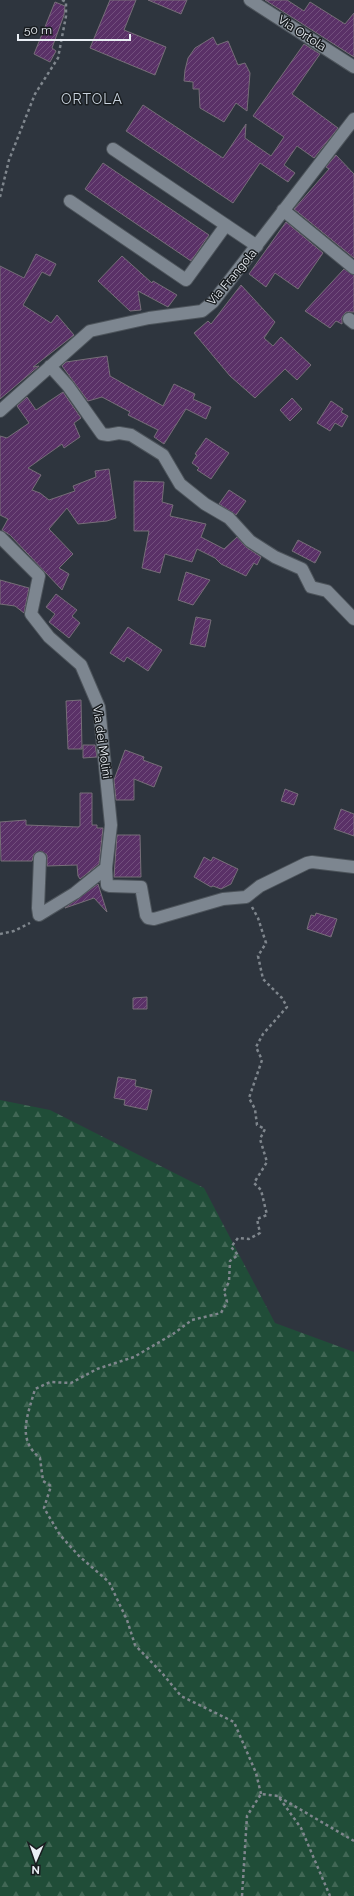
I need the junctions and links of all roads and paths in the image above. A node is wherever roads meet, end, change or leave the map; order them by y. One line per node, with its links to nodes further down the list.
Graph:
1 (62, 0): 6 (path)
2 (250, 0): 3 (street, Via Ortola)
3 (354, 67)
4 (354, 120): 8 (street, Via Frangola)
5 (113, 149): 9 (street)
6 (0, 197)
7 (70, 201): 9 (street)
8 (283, 210): 10 (street, Via Frangola); 11 (street)
9 (226, 225): 10 (street)
10 (257, 246): 12 (street, Via Frangola)
11 (354, 268)
12 (50, 366): 13 (street, Via Frangola); 16 (street)
13 (2, 407): 14 (street)
14 (0, 417)
15 (0, 537): 19 (street, Via dei Molini)
16 (354, 619)
17 (40, 858): 21 (street)
18 (354, 867): 20 (street)
19 (106, 868): 20 (street, Via dei Molini); 21 (street)
20 (246, 897): 23 (path)
21 (39, 915): 22 (path)
22 (0, 934)
23 (261, 1794): 24 (path); 26 (path)
24 (278, 1796): 25 (path); 27 (path)
25 (354, 1841)
26 (242, 1896)
27 (330, 1896)

